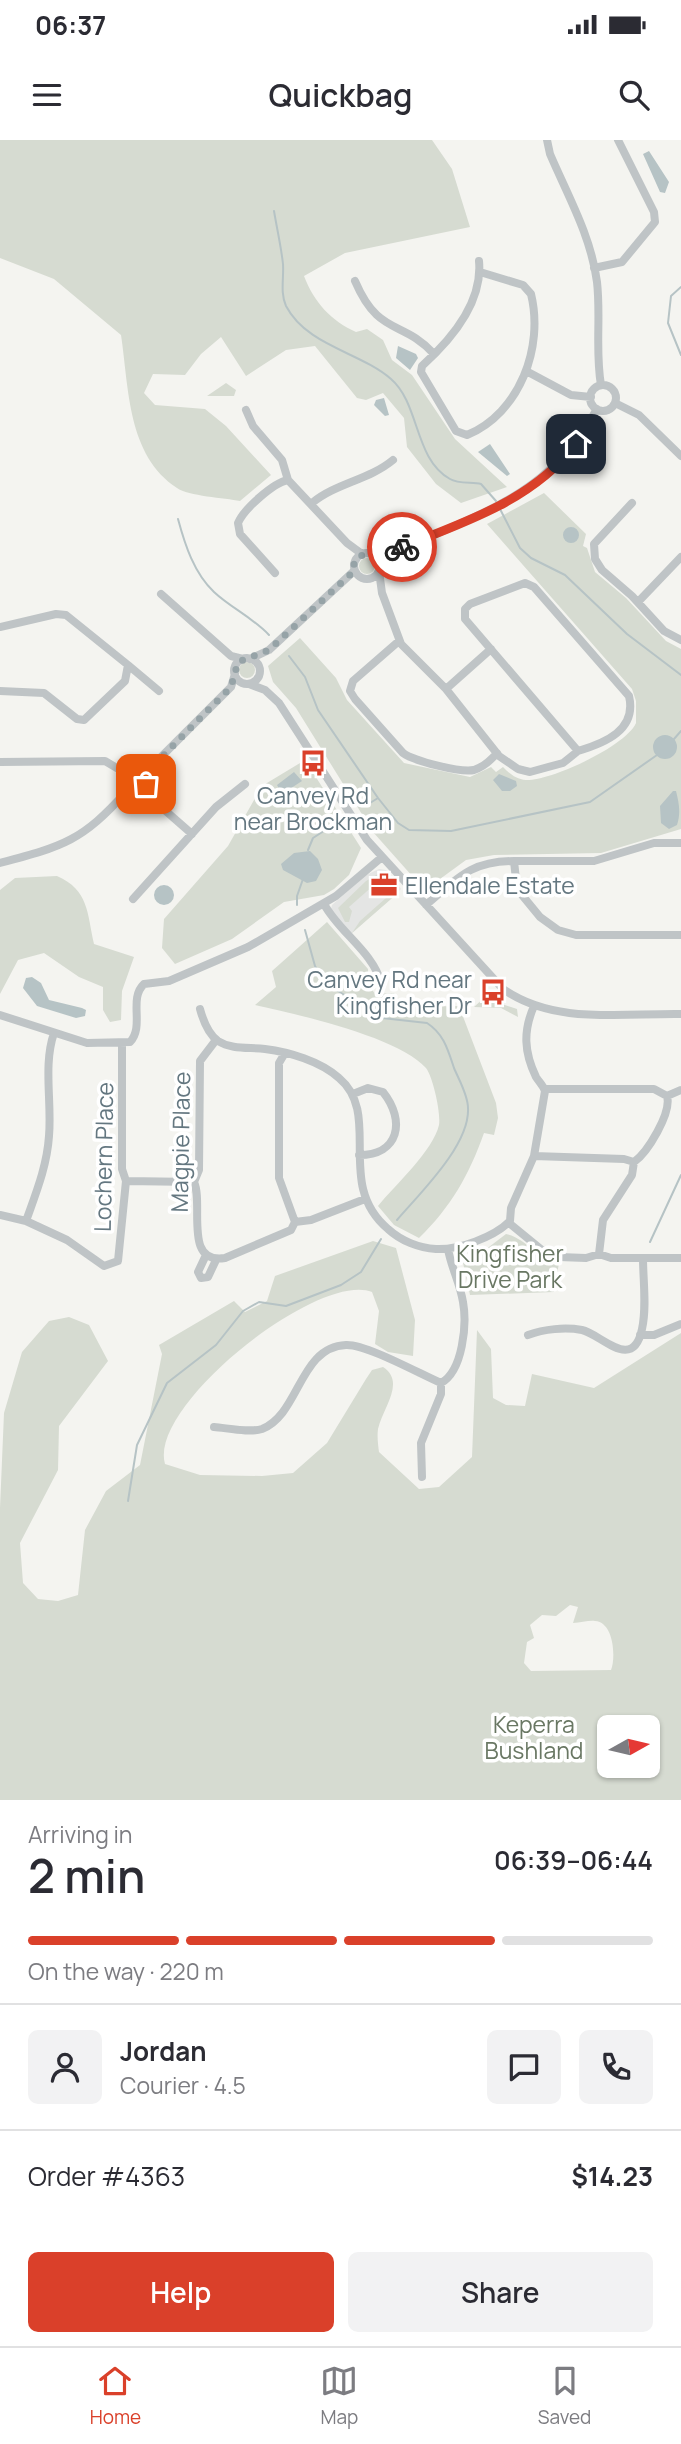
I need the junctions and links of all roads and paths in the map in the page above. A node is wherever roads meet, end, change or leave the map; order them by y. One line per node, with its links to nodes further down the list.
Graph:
1 (547, 140): 4 (street)
2 (618, 140): 4 (street)
3 (479, 261): 5 (street)
4 (594, 268): 9 (street)
5 (480, 272): 7 (street); 8 (street)
6 (355, 281): 7 (street)
7 (434, 354): 8 (street)
8 (528, 372): 10 (street)
9 (601, 386): 10 (street); 11 (street)
10 (591, 397): 13 (street)
11 (615, 402): 13 (street); 14 (street)
12 (246, 410): 16 (street)
13 (597, 410): 20 (street)
14 (681, 456)
15 (393, 460): 17 (street)
16 (288, 480): 17 (street); 24 (street)
17 (312, 503): 19 (street)
18 (632, 503): 28 (street)
19 (347, 544): 21 (street); 25 (street)
20 (394, 551): 21 (street); 23 (street)
21 (366, 554): 23 (street); 25 (street)
22 (681, 557): 28 (street)
23 (379, 569): 25 (street); 26 (street)
24 (275, 573)
25 (359, 573): 26 (street); 33 (street)
26 (382, 593): 31 (street)
27 (161, 594): 34 (street)
28 (638, 602): 30 (street)
29 (0, 627): 36 (street)
30 (681, 640)
31 (399, 641): 41 (street); 46 (street)
32 (491, 649): 41 (street); 45 (street); 45 (street)
33 (269, 650): 35 (street); 37 (street)
34 (232, 656): 35 (street); 38 (street)
35 (247, 659): 37 (street); 38 (street)
36 (128, 665): 42 (street); 43 (street)
37 (260, 670): 39 (street); 44 (street)
38 (235, 671): 39 (street); 40 (street)
39 (246, 683): 40 (street); 44 (street)
40 (231, 687): 49 (street)
41 (446, 689): 46 (street)
42 (0, 691)
43 (159, 691)
44 (274, 698): 55 (street)
45 (578, 751): 46 (street)
46 (497, 753)
47 (0, 762): 48 (street)
48 (127, 774): 49 (street); 51 (street)
49 (144, 775): 52 (street)
50 (245, 784): 53 (street)
51 (127, 790): 52 (street); 57 (street)
52 (143, 790): 53 (street)
53 (192, 834): 58 (street)
54 (681, 843): 56 (street)
55 (382, 857): 59 (street); 60 (street)
56 (514, 861): 60 (street); 61 (street)
57 (0, 863)
58 (133, 899)
59 (324, 904): 62 (street); 69 (street)
60 (426, 905): 63 (street)
61 (681, 935)
62 (381, 983)
63 (534, 1006): 65 (street); 71 (street)
64 (200, 1009): 68 (street)
65 (681, 1014)
66 (0, 1015): 67 (street)
67 (54, 1033): 69 (street); 82 (street)
68 (216, 1040): 70 (street); 79 (street, Magpie Place)
69 (122, 1044): 78 (street, Lochern Place)
70 (285, 1053): 73 (street); 83 (street)
71 (545, 1089): 74 (street); 76 (street)
72 (681, 1090): 74 (street)
73 (353, 1094): 75 (street); 75 (street)
74 (667, 1096): 77 (street)
75 (359, 1155): 80 (street)
76 (534, 1156): 77 (street); 84 (street)
77 (634, 1162): 87 (street)
78 (126, 1181): 79 (street); 82 (street, Lochern Place)
79 (194, 1182): 86 (street, Magpie Place)
80 (365, 1199): 83 (street); 85 (street)
81 (0, 1215): 82 (street, Lochern Place)
82 (26, 1221)
83 (295, 1222): 90 (street)
84 (509, 1223): 85 (street); 87 (street)
85 (449, 1249): 94 (street)
86 (204, 1252): 90 (street); 90 (street, Magpie Place)
87 (599, 1254): 88 (street)
88 (643, 1258): 89 (street); 93 (street)
89 (681, 1258)
90 (216, 1260)
91 (681, 1324): 93 (street)
92 (528, 1335): 93 (street)
93 (640, 1335)
94 (441, 1383): 95 (street); 96 (street)
95 (214, 1427)
96 (422, 1477)

